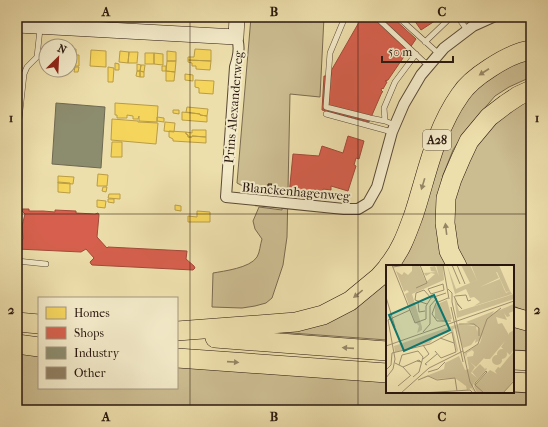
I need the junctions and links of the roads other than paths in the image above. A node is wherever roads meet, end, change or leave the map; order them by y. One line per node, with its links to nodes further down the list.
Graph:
1 (237, 17): 11 (street, Prins Alexanderweg)
2 (345, 17): 19 (lane)
3 (376, 17): 14 (lane)
4 (398, 17): 12 (lane)
5 (452, 17): 12 (lane)
6 (458, 17): 10 (lane)
7 (494, 17): 10 (street, Blanckenhagenweg)
8 (41, 22): 9 (street); 11 (street); 21 (lane)
9 (17, 25)
10 (468, 30): 15 (street, Blanckenhagenweg)
11 (236, 38): 22 (street, Prins Alexanderweg)
12 (425, 42): 15 (lane)
13 (531, 50): 25 (highway, A28, one-way to 25)
14 (416, 54): 16 (lane); 19 (lane)
15 (439, 54): 16 (street, Blanckenhagenweg)
16 (429, 65): 20 (street, Blanckenhagenweg)
17 (531, 90): 26 (highway, A28, one-way to 17)
18 (326, 114): 20 (lane)
19 (385, 121): 20 (lane)
20 (394, 129): 22 (street, Blanckenhagenweg)
21 (17, 138)
22 (226, 197)
23 (17, 261): 24 (lane)
24 (46, 264)
25 (390, 265)
26 (456, 265)
27 (386, 269): 32 (highway, A28, one-way to 32)
28 (514, 317): 30 (highway)
29 (17, 322): 31 (highway)
30 (531, 322)
31 (38, 324)
32 (178, 331)
33 (178, 335): 36 (highway, one-way to 33)
34 (17, 344): 35 (highway)
35 (38, 347)
36 (386, 351)
37 (178, 358): 40 (highway, one-way to 40)
38 (514, 360): 39 (highway)
39 (531, 361)
40 (386, 373)

